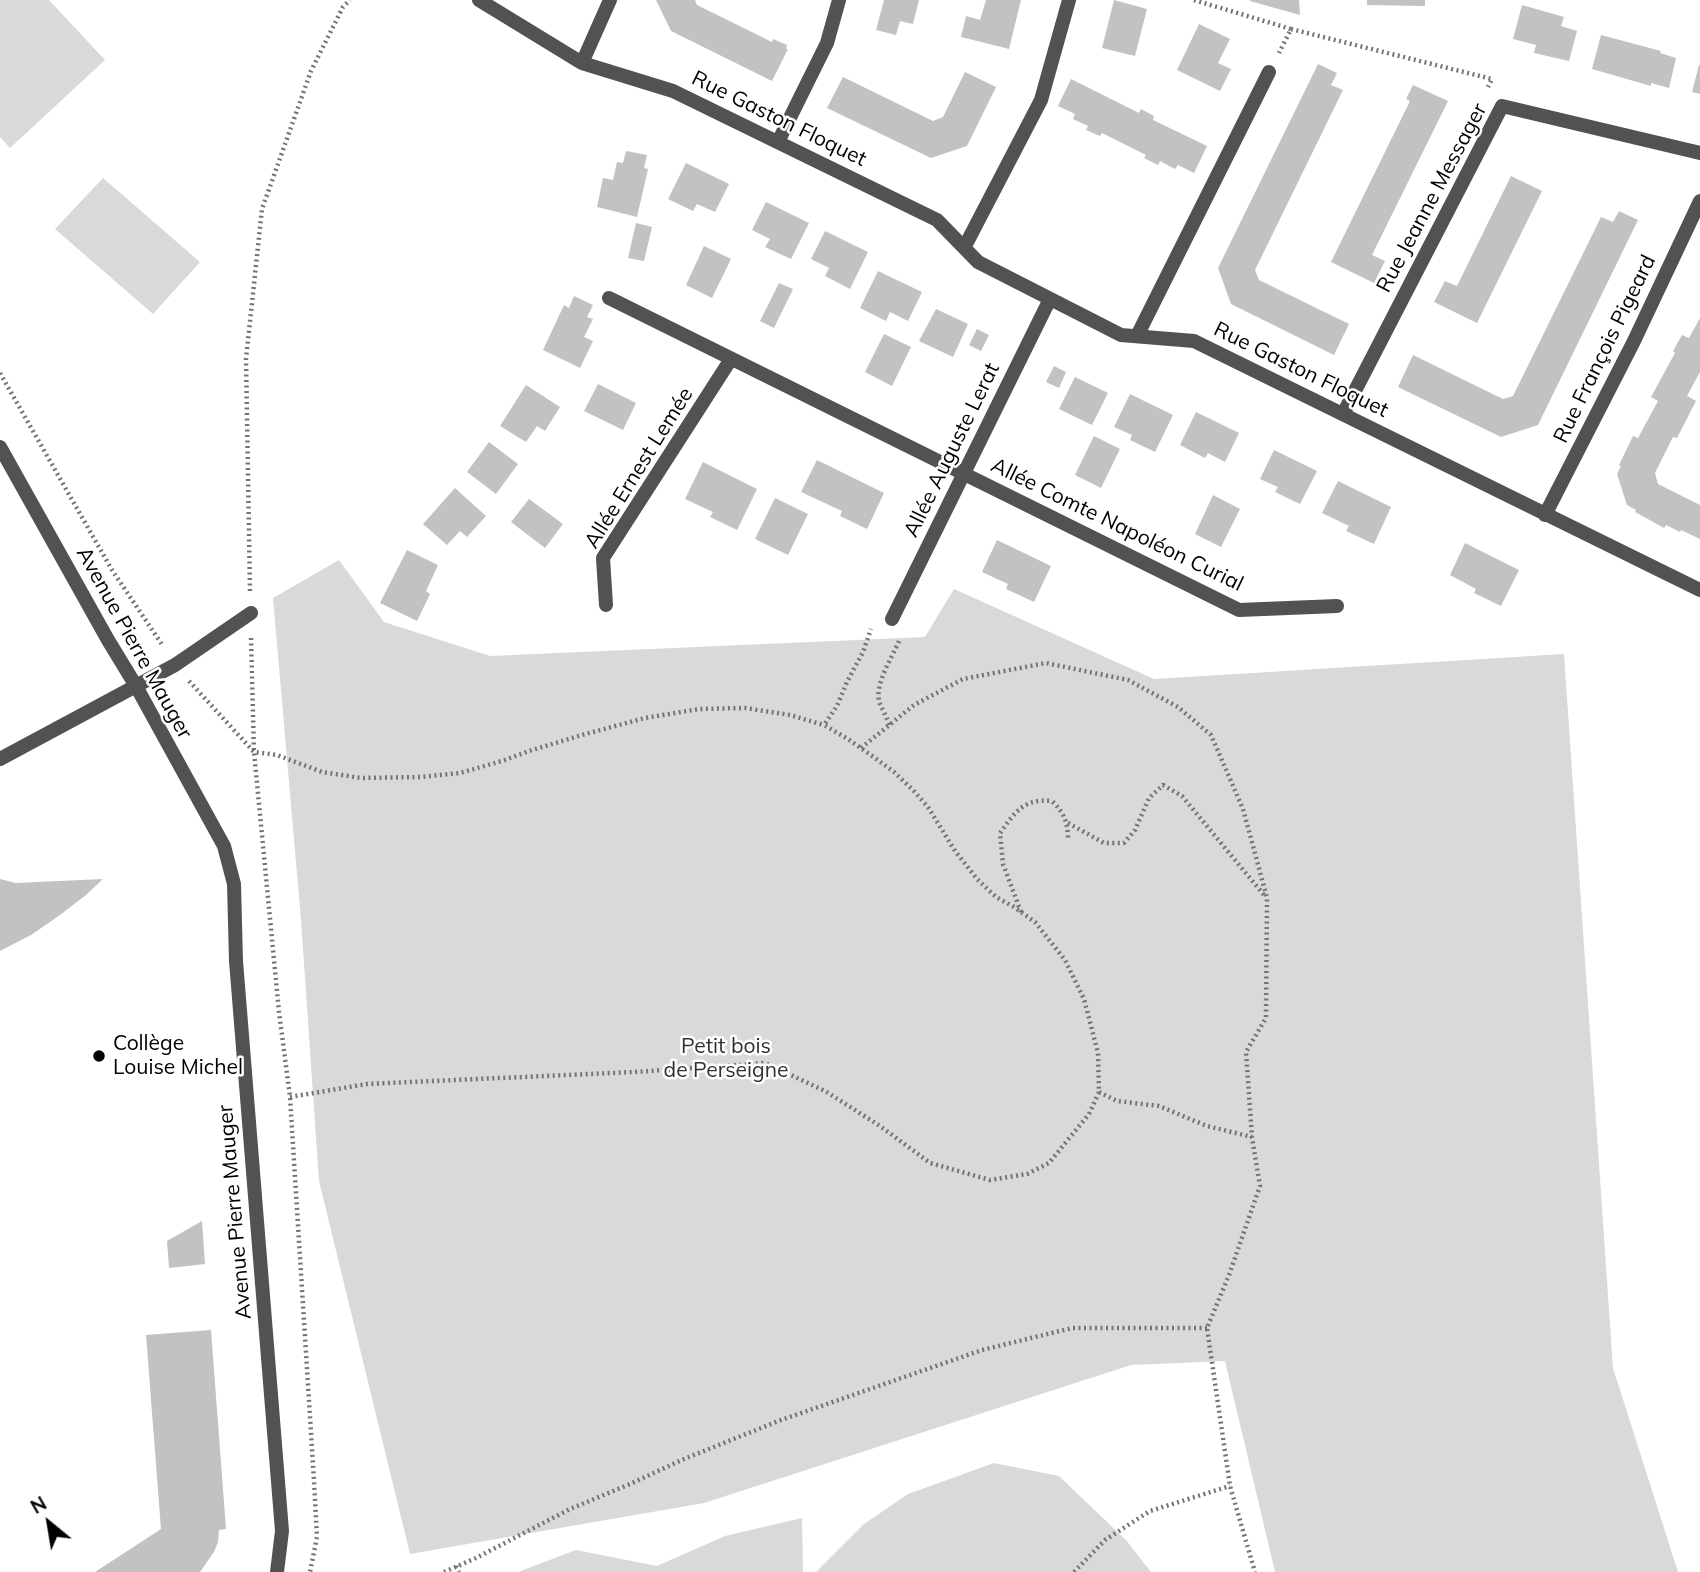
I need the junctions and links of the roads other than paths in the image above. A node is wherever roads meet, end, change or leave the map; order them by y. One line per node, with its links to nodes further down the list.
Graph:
1 (479, 0): 5 (street, Rue Gaston Floquet)
2 (610, 0): 5 (street)
3 (839, 0): 7 (street)
4 (1069, 0): 10 (street)
5 (582, 63): 7 (street, Rue Gaston Floquet)
6 (1269, 72): 13 (street)
7 (778, 142): 10 (street, Rue Gaston Floquet)
8 (1700, 153): 15 (street, Rue Jeanne Messager)
9 (1700, 201): 18 (street, Rue François Pigeard)
10 (964, 248): 12 (street, Rue Gaston Floquet)
11 (609, 298): 14 (street)
12 (1050, 299): 13 (street, Rue Gaston Floquet); 17 (street, Allée Auguste Lerat)
13 (1137, 336): 15 (street, Rue Gaston Floquet)
14 (731, 359): 17 (street); 20 (street, Allée Ernest Lemée)
15 (1343, 414): 18 (street, Rue Gaston Floquet)
16 (0, 447): 24 (street, Avenue Pierre Mauger)
17 (965, 474): 21 (street, Allée Comte Napoléon Curial); 23 (street, Allée Auguste Lerat)
18 (1545, 515): 19 (street, Rue Gaston Floquet)
19 (1700, 590)
20 (606, 605)
21 (1337, 606)
22 (251, 613): 24 (street)
23 (892, 619)
24 (136, 686): 25 (street); 26 (street, Avenue Pierre Mauger)
25 (0, 759)
26 (278, 1572)

